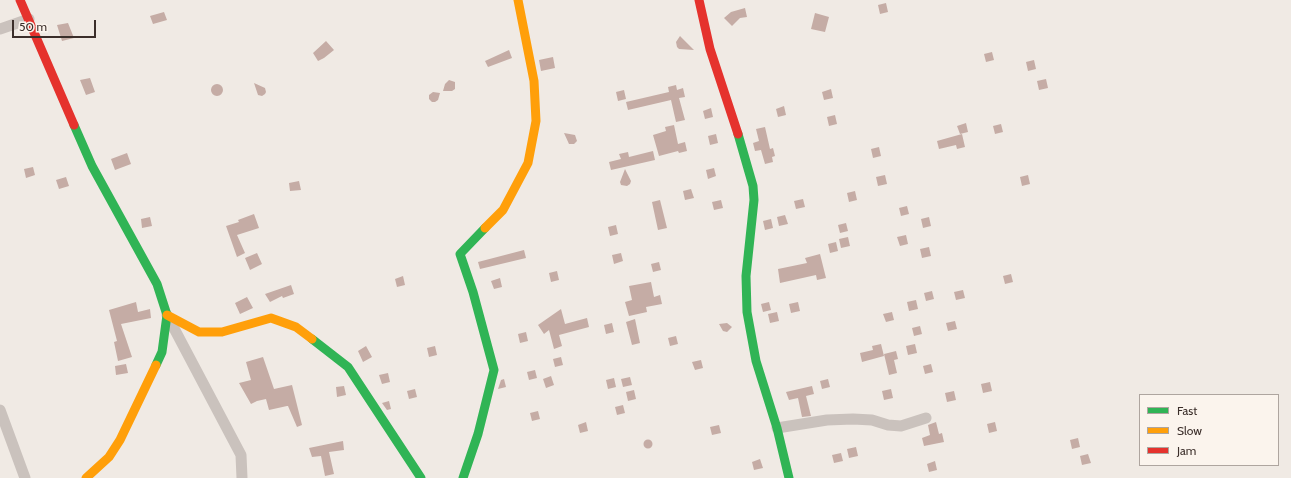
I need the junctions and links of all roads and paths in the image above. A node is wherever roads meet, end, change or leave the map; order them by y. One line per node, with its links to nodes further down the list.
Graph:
1 (20, 0): 4 (street)
2 (518, 0): 14 (street)
3 (699, 0): 9 (street)
4 (29, 19): 5 (street); 6 (street)
5 (0, 29)
6 (167, 315): 11 (street); 12 (street); 13 (street)
7 (0, 410): 10 (street)
8 (926, 418): 9 (street)
9 (776, 428): 15 (street)
10 (25, 478)
11 (86, 478)
12 (242, 478)
13 (421, 478)
14 (463, 478)
15 (789, 478)

